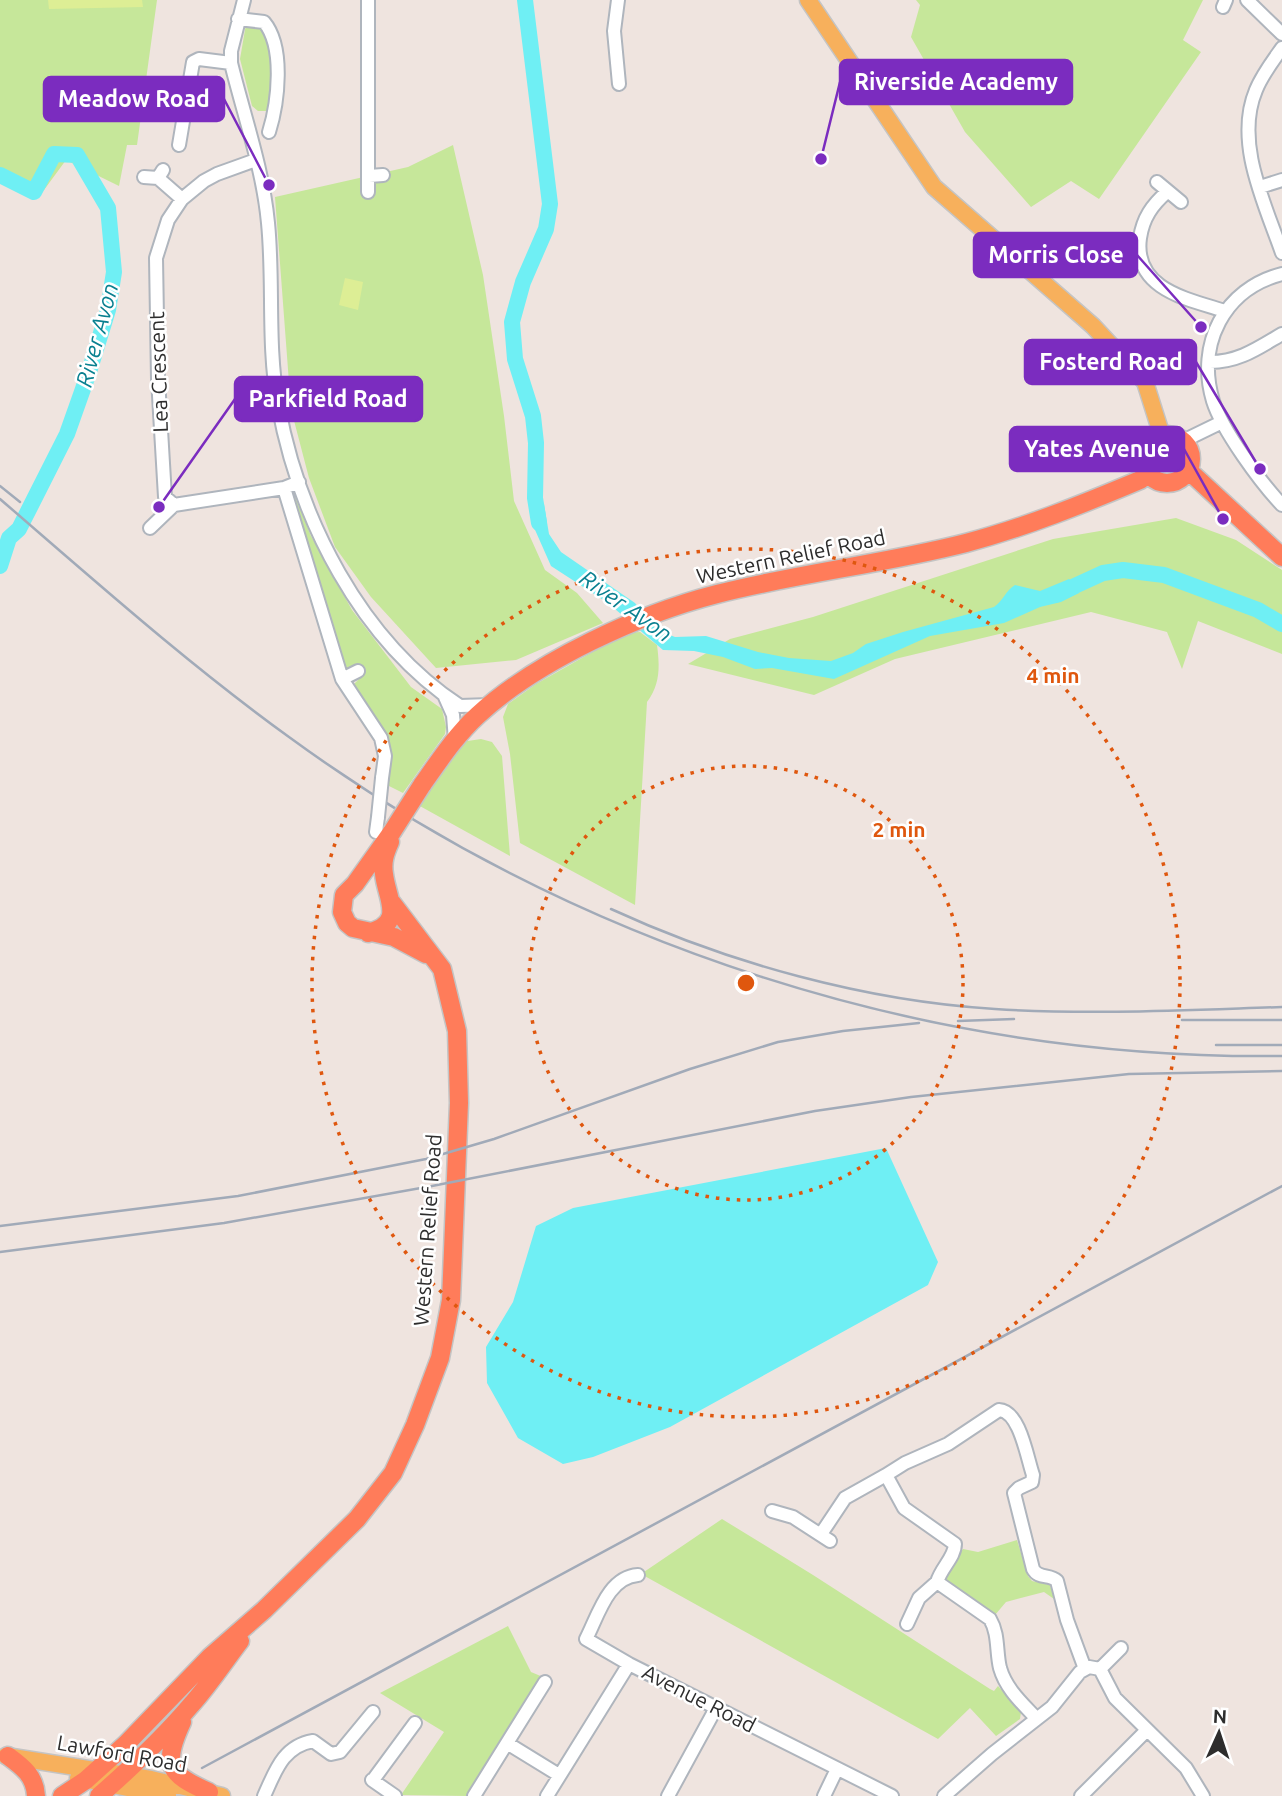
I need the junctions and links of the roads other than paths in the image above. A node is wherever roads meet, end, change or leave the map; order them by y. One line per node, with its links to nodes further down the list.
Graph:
1 (244, 0): 6 (street)
2 (368, 0): 17 (street)
3 (618, 0): 10 (street)
4 (808, 0): 32 (main road)
5 (1247, 0): 7 (street)
6 (238, 19): 9 (street); 12 (street)
7 (1282, 34)
8 (1282, 48): 21 (street)
9 (231, 63): 14 (street); 15 (street)
10 (619, 84)
11 (260, 115): 12 (street)
12 (273, 118): 13 (street)
13 (269, 132)
14 (179, 145)
15 (256, 160): 24 (street, Lea Crescent); 36 (street)
16 (383, 175): 17 (street)
17 (369, 176): 22 (street)
18 (144, 177): 24 (street)
19 (1282, 180): 21 (street)
20 (1157, 182): 23 (street)
21 (1259, 187): 26 (street)
22 (368, 192)
23 (1167, 192): 25 (street); 28 (street)
24 (183, 199): 38 (street, Lea Crescent)
25 (1181, 202)
26 (1282, 253)
27 (1282, 274): 28 (street)
28 (1225, 311): 30 (street)
29 (1282, 334): 30 (street)
30 (1210, 362): 31 (street)
31 (1222, 422): 33 (street); 39 (street)
32 (1162, 436): 33 (highway); 35 (highway)
33 (1183, 441): 34 (highway)
34 (1189, 471): 35 (highway); 41 (highway)
35 (1148, 474): 45 (highway, Western Relief Road)
36 (299, 482): 37 (street); 44 (street)
37 (284, 488): 38 (street); 43 (street)
38 (174, 505): 40 (street)
39 (1282, 505)
40 (150, 528)
41 (1282, 558)
42 (358, 671): 43 (street)
43 (342, 679): 47 (street, bridge)
44 (444, 696): 45 (street); 46 (street)
45 (491, 705): 46 (highway, Western Relief Road)
46 (455, 740): 47 (highway, Western Relief Road, bridge)
47 (386, 835): 48 (highway, Western Relief Road); 49 (highway, Western Relief Road)
48 (355, 884): 49 (highway); 50 (highway)
49 (390, 899): 50 (highway); 51 (highway, Western Relief Road)
50 (368, 933): 51 (highway)
51 (438, 962): 56 (highway, Western Relief Road)
52 (886, 1475): 53 (street); 55 (street); 61 (street)
53 (772, 1511)
54 (638, 1575): 60 (street, Avenue Road)
55 (937, 1581): 57 (street); 67 (street)
56 (264, 1610): 59 (highway, Western Relief Road); 74 (highway, Western Relief Road)
57 (907, 1623)
58 (1121, 1648): 62 (street)
59 (233, 1649): 65 (highway, Western Relief Road); 74 (highway)
60 (629, 1664): 64 (street, Avenue Road); 73 (street)
61 (1085, 1669): 62 (street); 67 (street)
62 (1100, 1670): 69 (street)
63 (545, 1682): 70 (street)
64 (716, 1708): 72 (street, Avenue Road); 83 (street)
65 (188, 1709): 74 (highway, Western Relief Road); 75 (highway)
66 (373, 1712): 79 (street)
67 (1036, 1718): 86 (street)
68 (415, 1723): 80 (street)
69 (1147, 1730): 87 (street); 88 (street)
70 (507, 1743): 73 (street); 81 (street)
71 (7, 1756): 74 (main road, Lawford Road); 76 (highway)
72 (837, 1769): 84 (street); 85 (street, Avenue Road)
73 (559, 1775): 82 (street)
74 (100, 1781): 75 (main road, Lawford Road); 77 (highway, Western Relief Road); 78 (main road, Lawford Road)
75 (216, 1794)
76 (36, 1796)
77 (62, 1796)
78 (169, 1796)
79 (264, 1796)
80 (395, 1796)
81 (474, 1796)
82 (547, 1796)
83 (668, 1796)
84 (824, 1796)
85 (892, 1796)
86 (944, 1796)
87 (1081, 1796)
88 (1203, 1796)

